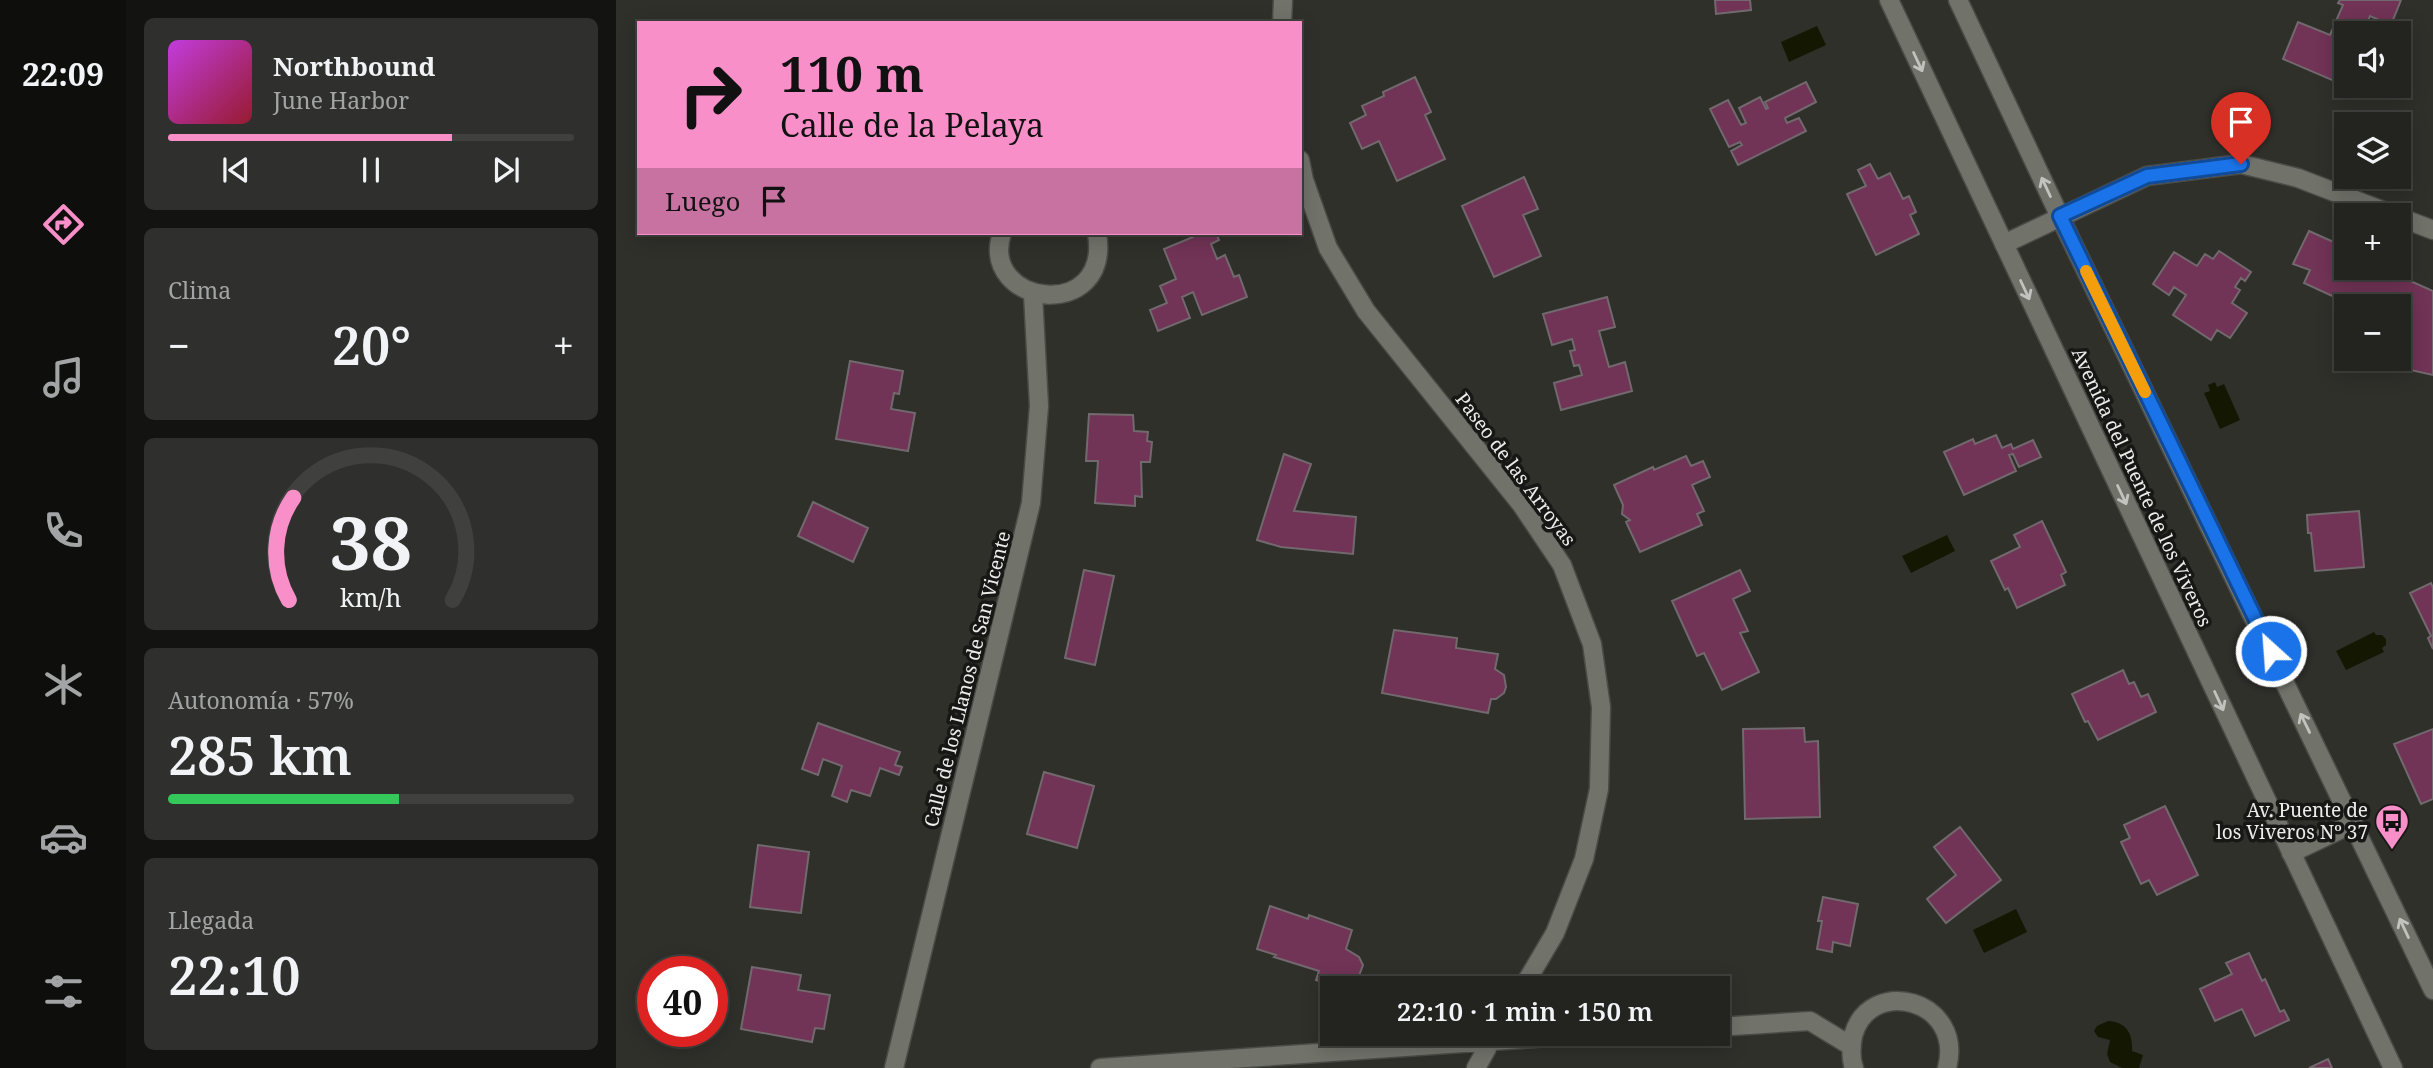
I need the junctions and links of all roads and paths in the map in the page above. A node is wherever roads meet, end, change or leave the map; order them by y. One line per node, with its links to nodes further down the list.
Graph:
1 (1283, 0): 4 (street)
2 (1889, 0): 12 (street, Avenida del Puente de los Viveros, one-way to 12)
3 (1958, 0): 7 (street, one-way to 3)
4 (1282, 21)
5 (1302, 170): 16 (street, Paseo de las Arroyas)
6 (2363, 203): 7 (street)
7 (2060, 216): 12 (street); 14 (street, one-way to 7)
8 (2411, 222): 9 (street)
9 (2433, 230)
10 (1001, 235): 13 (street)
11 (1097, 235): 13 (street)
12 (2004, 244): 15 (street, Avenida del Puente de los Viveros, one-way to 15)
13 (1032, 294): 22 (street, Calle de los Llanos de San Vicente)
14 (2354, 823): 15 (street); 17 (street, one-way to 14)
15 (2291, 853): 27 (street, Avenida del Puente de los Viveros)
16 (1530, 976)
17 (2433, 989)
18 (1730, 1026): 21 (street)
19 (1379, 1046): 23 (street)
20 (1488, 1046): 24 (street)
21 (1851, 1046): 25 (street); 26 (street)
22 (894, 1068)
23 (1100, 1068)
24 (1476, 1068)
25 (1854, 1068)
26 (1947, 1068)
27 (2393, 1068)

